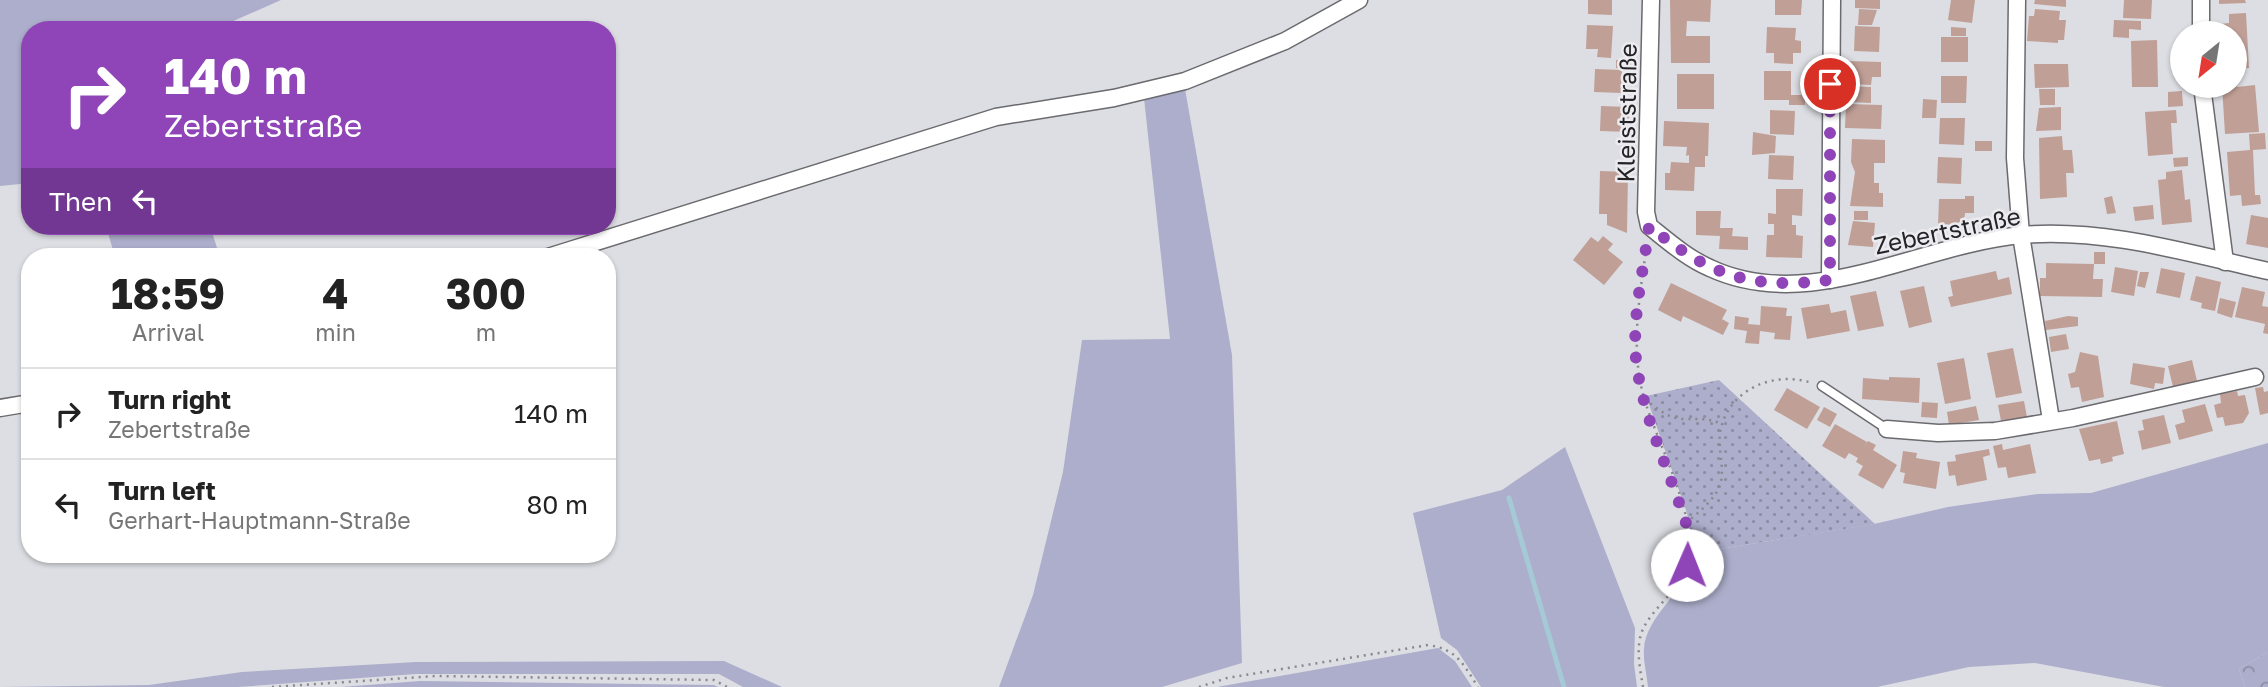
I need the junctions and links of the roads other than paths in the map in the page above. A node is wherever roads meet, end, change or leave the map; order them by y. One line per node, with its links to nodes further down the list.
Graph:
1 (1359, 0): 10 (street)
2 (1651, 0): 8 (street, Kleiststraße)
3 (1832, 0): 13 (street)
4 (2017, 0): 9 (street)
5 (2202, 0): 6 (street)
6 (2201, 21)
7 (2204, 98): 11 (street)
8 (1649, 226): 13 (street, Zebertstraße)
9 (2021, 235): 11 (street, Zebertstraße); 13 (street, Zebertstraße); 18 (street)
10 (577, 248)
11 (2225, 262): 12 (street, Zebertstraße)
12 (2268, 271)
13 (1830, 280)
14 (2255, 377): 18 (street)
15 (1822, 386): 19 (lane)
16 (21, 405): 17 (street)
17 (0, 408)
18 (2051, 420): 19 (street)
19 (1887, 429)

